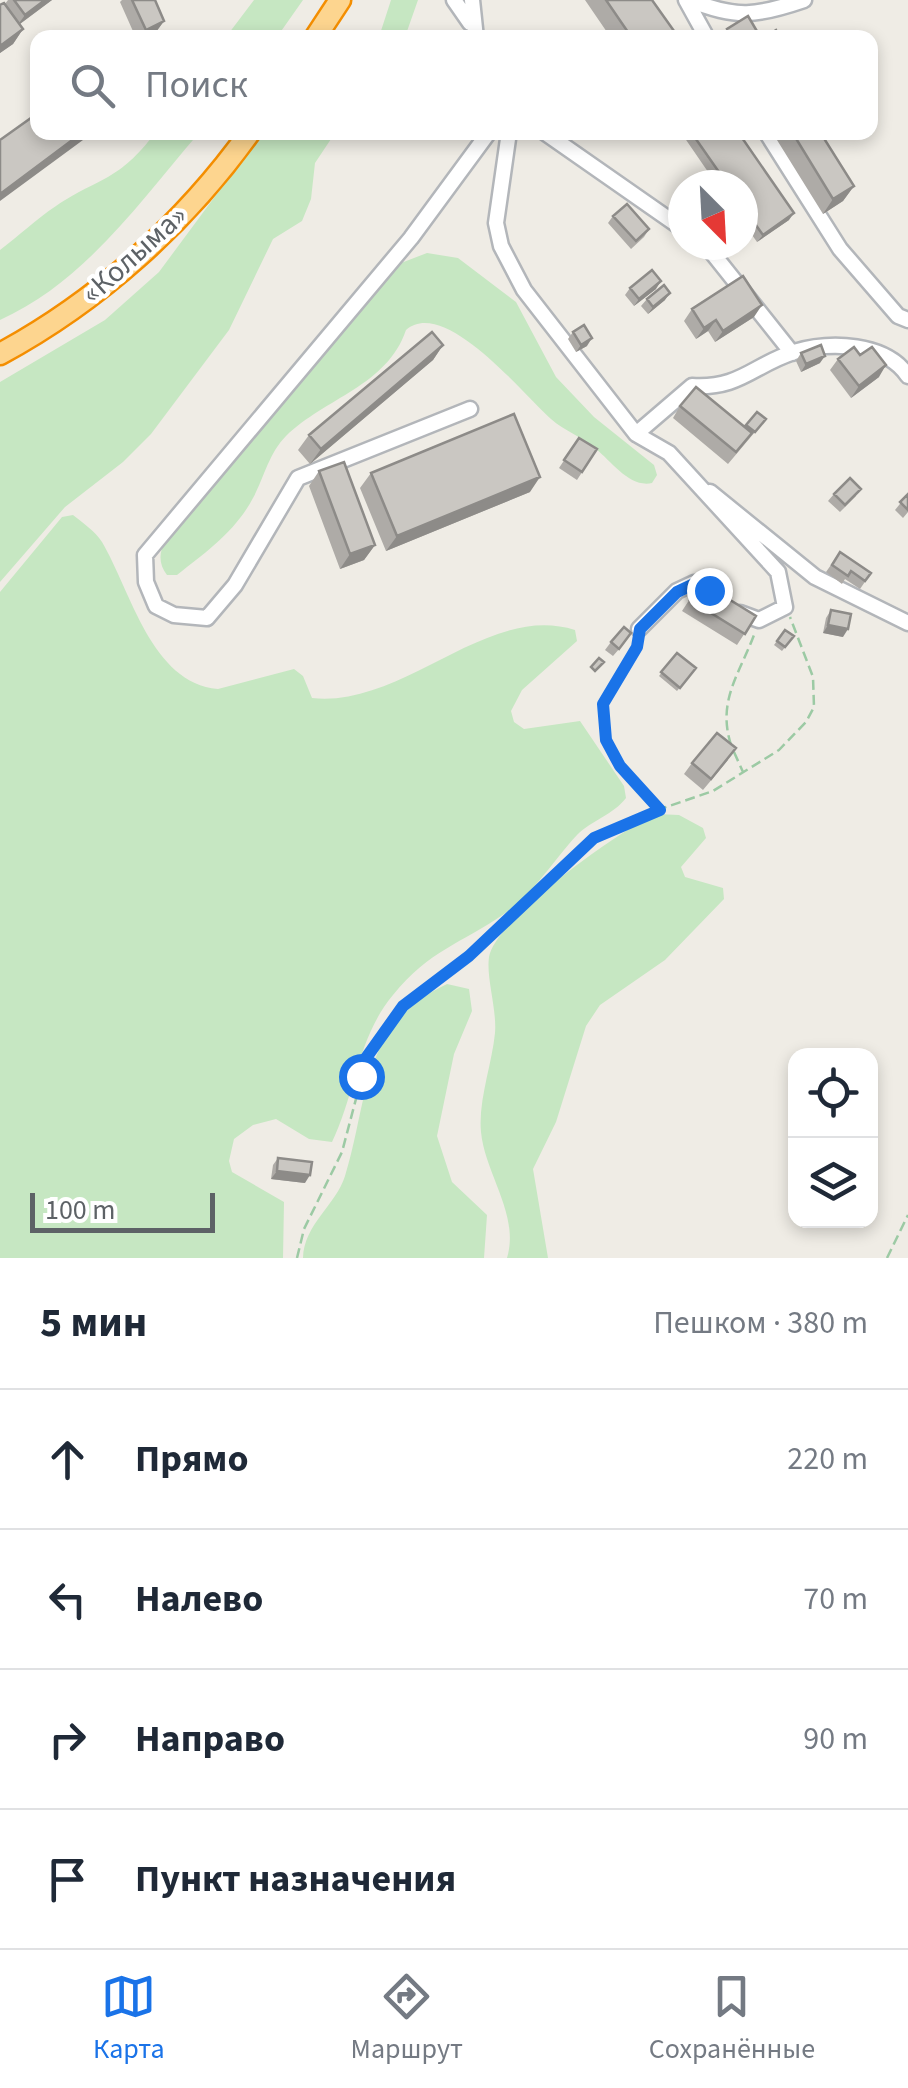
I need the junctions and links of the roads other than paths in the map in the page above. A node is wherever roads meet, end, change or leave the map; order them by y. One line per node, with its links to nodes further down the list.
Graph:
1 (340, 0): 6 (highway)
2 (454, 0): 7 (lane)
3 (472, 0): 7 (lane)
4 (688, 0): 5 (lane); 8 (lane)
5 (804, 0)
6 (320, 30)
7 (473, 30)
8 (703, 30)
9 (244, 140): 18 (highway, «Колыма»)
10 (483, 140): 20 (lane)
11 (509, 140): 21 (lane)
12 (556, 140): 14 (lane)
13 (771, 140): 16 (lane)
14 (668, 218)
15 (718, 260): 17 (lane)
16 (908, 320)
17 (792, 353): 19 (lane); 21 (lane)
18 (0, 354)
19 (908, 376)
20 (470, 409)
21 (636, 434): 22 (lane)
22 (693, 480): 23 (lane); 24 (lane)
23 (908, 623)
24 (640, 629)

